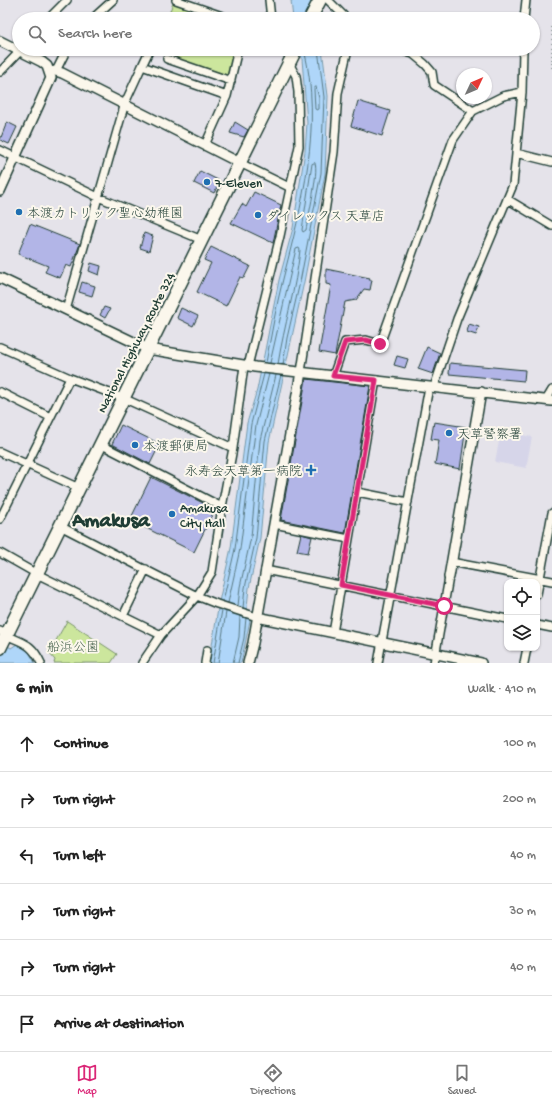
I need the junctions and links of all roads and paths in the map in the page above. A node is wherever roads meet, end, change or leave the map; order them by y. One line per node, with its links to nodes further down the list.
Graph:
1 (67, 0): 7 (street)
2 (113, 0): 8 (street)
3 (176, 0): 9 (street)
4 (269, 0): 10 (street)
5 (328, 0): 11 (street)
6 (526, 0): 12 (street)
7 (55, 12)
8 (100, 12)
9 (211, 12)
10 (270, 12)
11 (340, 12)
12 (525, 12)
13 (552, 27): 28 (path)
14 (0, 41): 15 (street)
15 (12, 46)
16 (15, 56): 29 (street)
17 (32, 56): 30 (street)
18 (63, 56): 30 (street)
19 (147, 56): 27 (street)
20 (236, 56): 31 (street)
21 (292, 56): 41 (highway, National Highway Route 324)
22 (292, 56): 42 (street)
23 (346, 56): 53 (street)
24 (415, 56): 35 (street)
25 (523, 56): 32 (street)
26 (167, 60): 31 (street)
27 (142, 66): 33 (street); 34 (street)
28 (552, 71)
29 (0, 72)
30 (53, 72): 34 (street); 39 (street)
31 (231, 81): 33 (street)
32 (522, 92): 35 (street); 38 (street)
33 (227, 96): 36 (street)
34 (125, 103): 36 (street); 44 (street)
35 (473, 111): 54 (street)
36 (205, 145): 41 (street)
37 (0, 150): 39 (street)
38 (516, 153): 40 (street); 45 (street)
39 (16, 158): 43 (street); 44 (street)
40 (552, 162)
41 (240, 163): 42 (street); 47 (highway, National Highway Route 324)
42 (291, 188): 52 (street)
43 (0, 192)
44 (98, 197): 47 (street); 49 (street)
45 (507, 199): 46 (street); 57 (street)
46 (552, 226)
47 (202, 240): 51 (highway, National Highway Route 324)
48 (0, 278): 49 (street)
49 (66, 310): 51 (street)
50 (0, 347): 55 (street)
51 (148, 349): 52 (street); 61 (highway, National Highway Route 324)
52 (249, 367): 53 (street); 65 (street)
53 (301, 372): 54 (street); 74 (street)
54 (333, 376): 56 (street)
55 (70, 378): 61 (street); 63 (street)
56 (376, 380): 57 (street); 69 (street)
57 (432, 387): 60 (street); 70 (street)
58 (552, 390): 62 (street)
59 (0, 392): 63 (street)
60 (481, 392): 62 (street); 79 (street)
61 (123, 398): 64 (highway, National Highway Route 324); 65 (street)
62 (549, 400)
63 (50, 417): 67 (street)
64 (100, 444): 68 (highway, National Highway Route 324); 71 (street)
65 (234, 448): 71 (street)
66 (0, 452): 67 (street)
67 (27, 464): 68 (street); 73 (street)
68 (79, 488): 75 (highway, National Highway Route 324)
69 (357, 492): 70 (street); 77 (street)
70 (408, 502): 87 (street)
71 (222, 507): 88 (street)
72 (552, 512): 76 (street)
73 (0, 519)
74 (274, 524): 77 (street); 81 (street)
75 (60, 526): 80 (street); 82 (highway, National Highway Route 324)
76 (550, 532): 84 (street)
77 (349, 539): 86 (street)
78 (0, 553): 82 (street)
79 (452, 562): 83 (street); 84 (street)
80 (146, 569): 88 (street); 90 (street)
81 (265, 570): 86 (street); 91 (street)
82 (37, 574): 90 (street); 97 (highway, National Highway Route 324)
83 (449, 577): 89 (street)
84 (540, 579): 85 (street)
85 (552, 581)
86 (341, 585): 87 (street); 95 (street)
87 (391, 595): 89 (street); 98 (street)
88 (197, 596): 91 (street); 96 (street)
89 (444, 606): 92 (street); 101 (street)
90 (123, 616): 96 (street)
91 (254, 616): 95 (street); 105 (street)
92 (504, 618)
93 (540, 626): 94 (street)
94 (552, 628)
95 (333, 633): 98 (street)
96 (161, 635): 103 (street)
97 (3, 638): 102 (street)
98 (382, 643): 101 (street); 106 (street)
99 (207, 650): 104 (street)
100 (526, 651): 108 (street)
101 (435, 658): 107 (street)
102 (41, 663)
103 (142, 663)
104 (205, 663)
105 (248, 663)
106 (378, 663)
107 (481, 663)
108 (524, 663)

